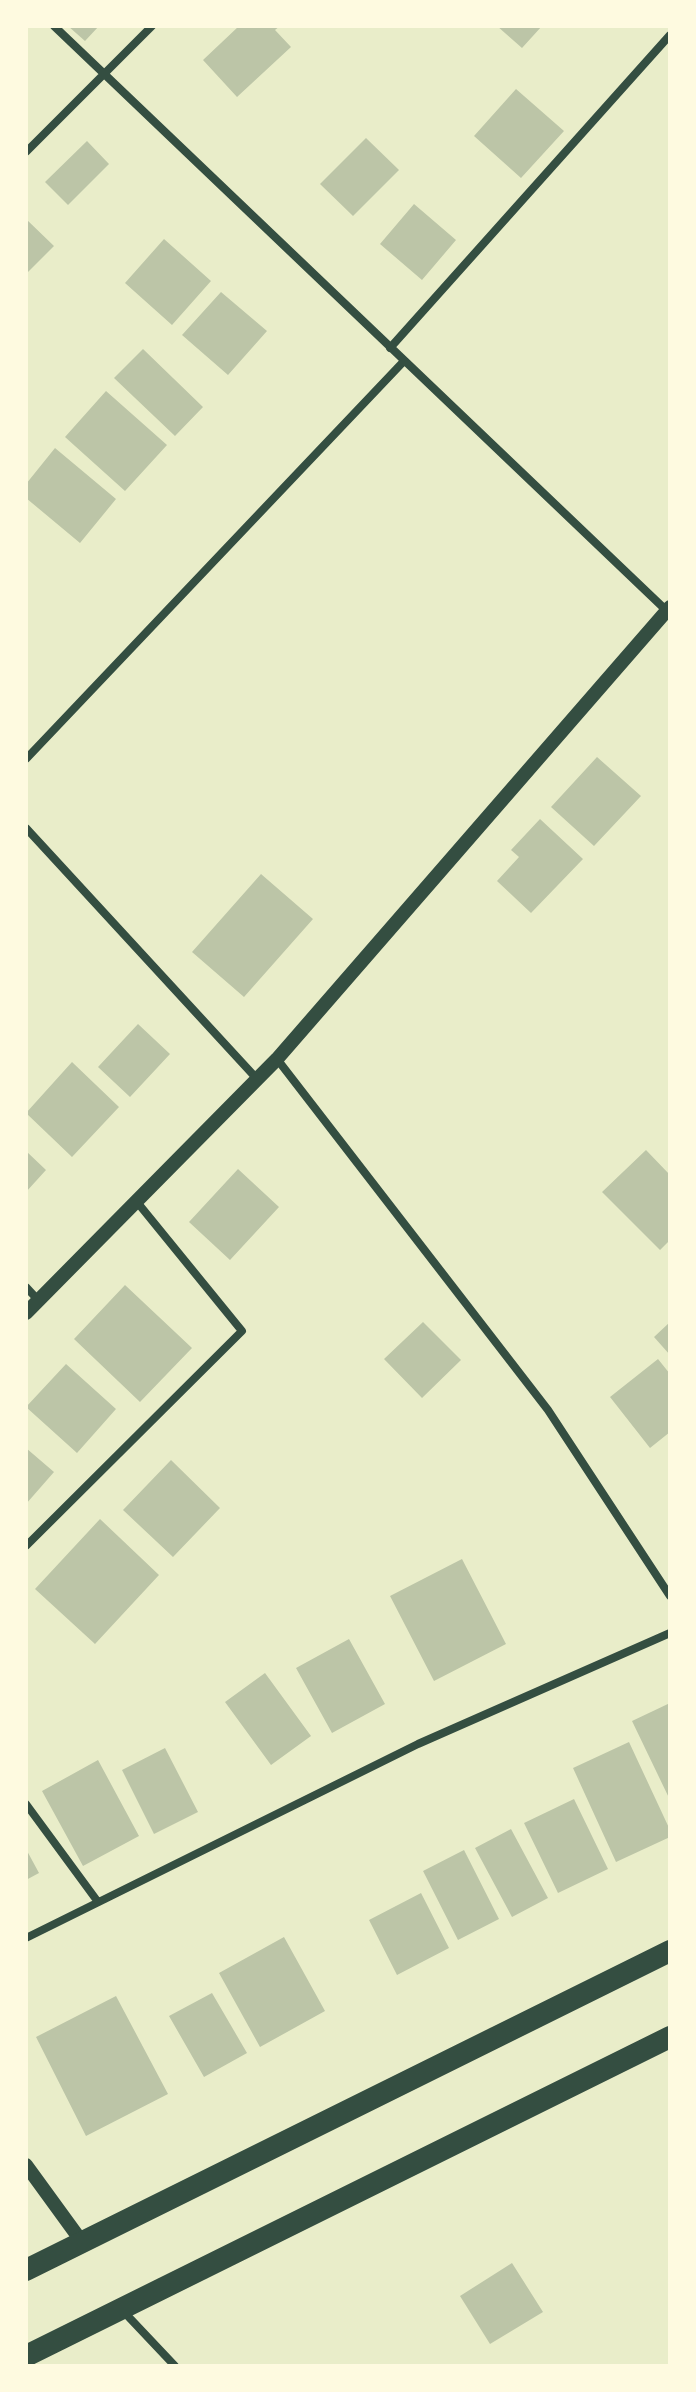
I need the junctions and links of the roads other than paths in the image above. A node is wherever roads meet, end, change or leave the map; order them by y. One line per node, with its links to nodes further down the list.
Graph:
1 (54, 26): 4 (street)
2 (152, 26): 4 (street)
3 (670, 35): 6 (street)
4 (103, 75): 5 (street); 6 (street)
5 (26, 152)
6 (390, 348): 7 (street)
7 (404, 361): 8 (street); 9 (street)
8 (669, 610): 11 (street)
9 (26, 759)
10 (26, 828): 12 (street)
11 (277, 1059): 12 (street); 18 (street)
12 (258, 1080): 13 (street)
13 (137, 1202): 15 (street); 17 (street)
14 (26, 1287): 15 (street)
15 (39, 1301): 16 (street)
16 (26, 1313)
17 (26, 1546)
18 (670, 1596)
19 (670, 1633): 21 (street)
20 (26, 1804): 21 (street)
21 (98, 1902): 22 (street)
22 (26, 1938)
23 (670, 1951): 26 (highway)
24 (670, 2037): 28 (highway)
25 (26, 2165): 26 (street)
26 (82, 2242): 27 (highway)
27 (26, 2270)
28 (120, 2308): 29 (highway); 30 (street)
29 (26, 2356)
30 (175, 2366)

